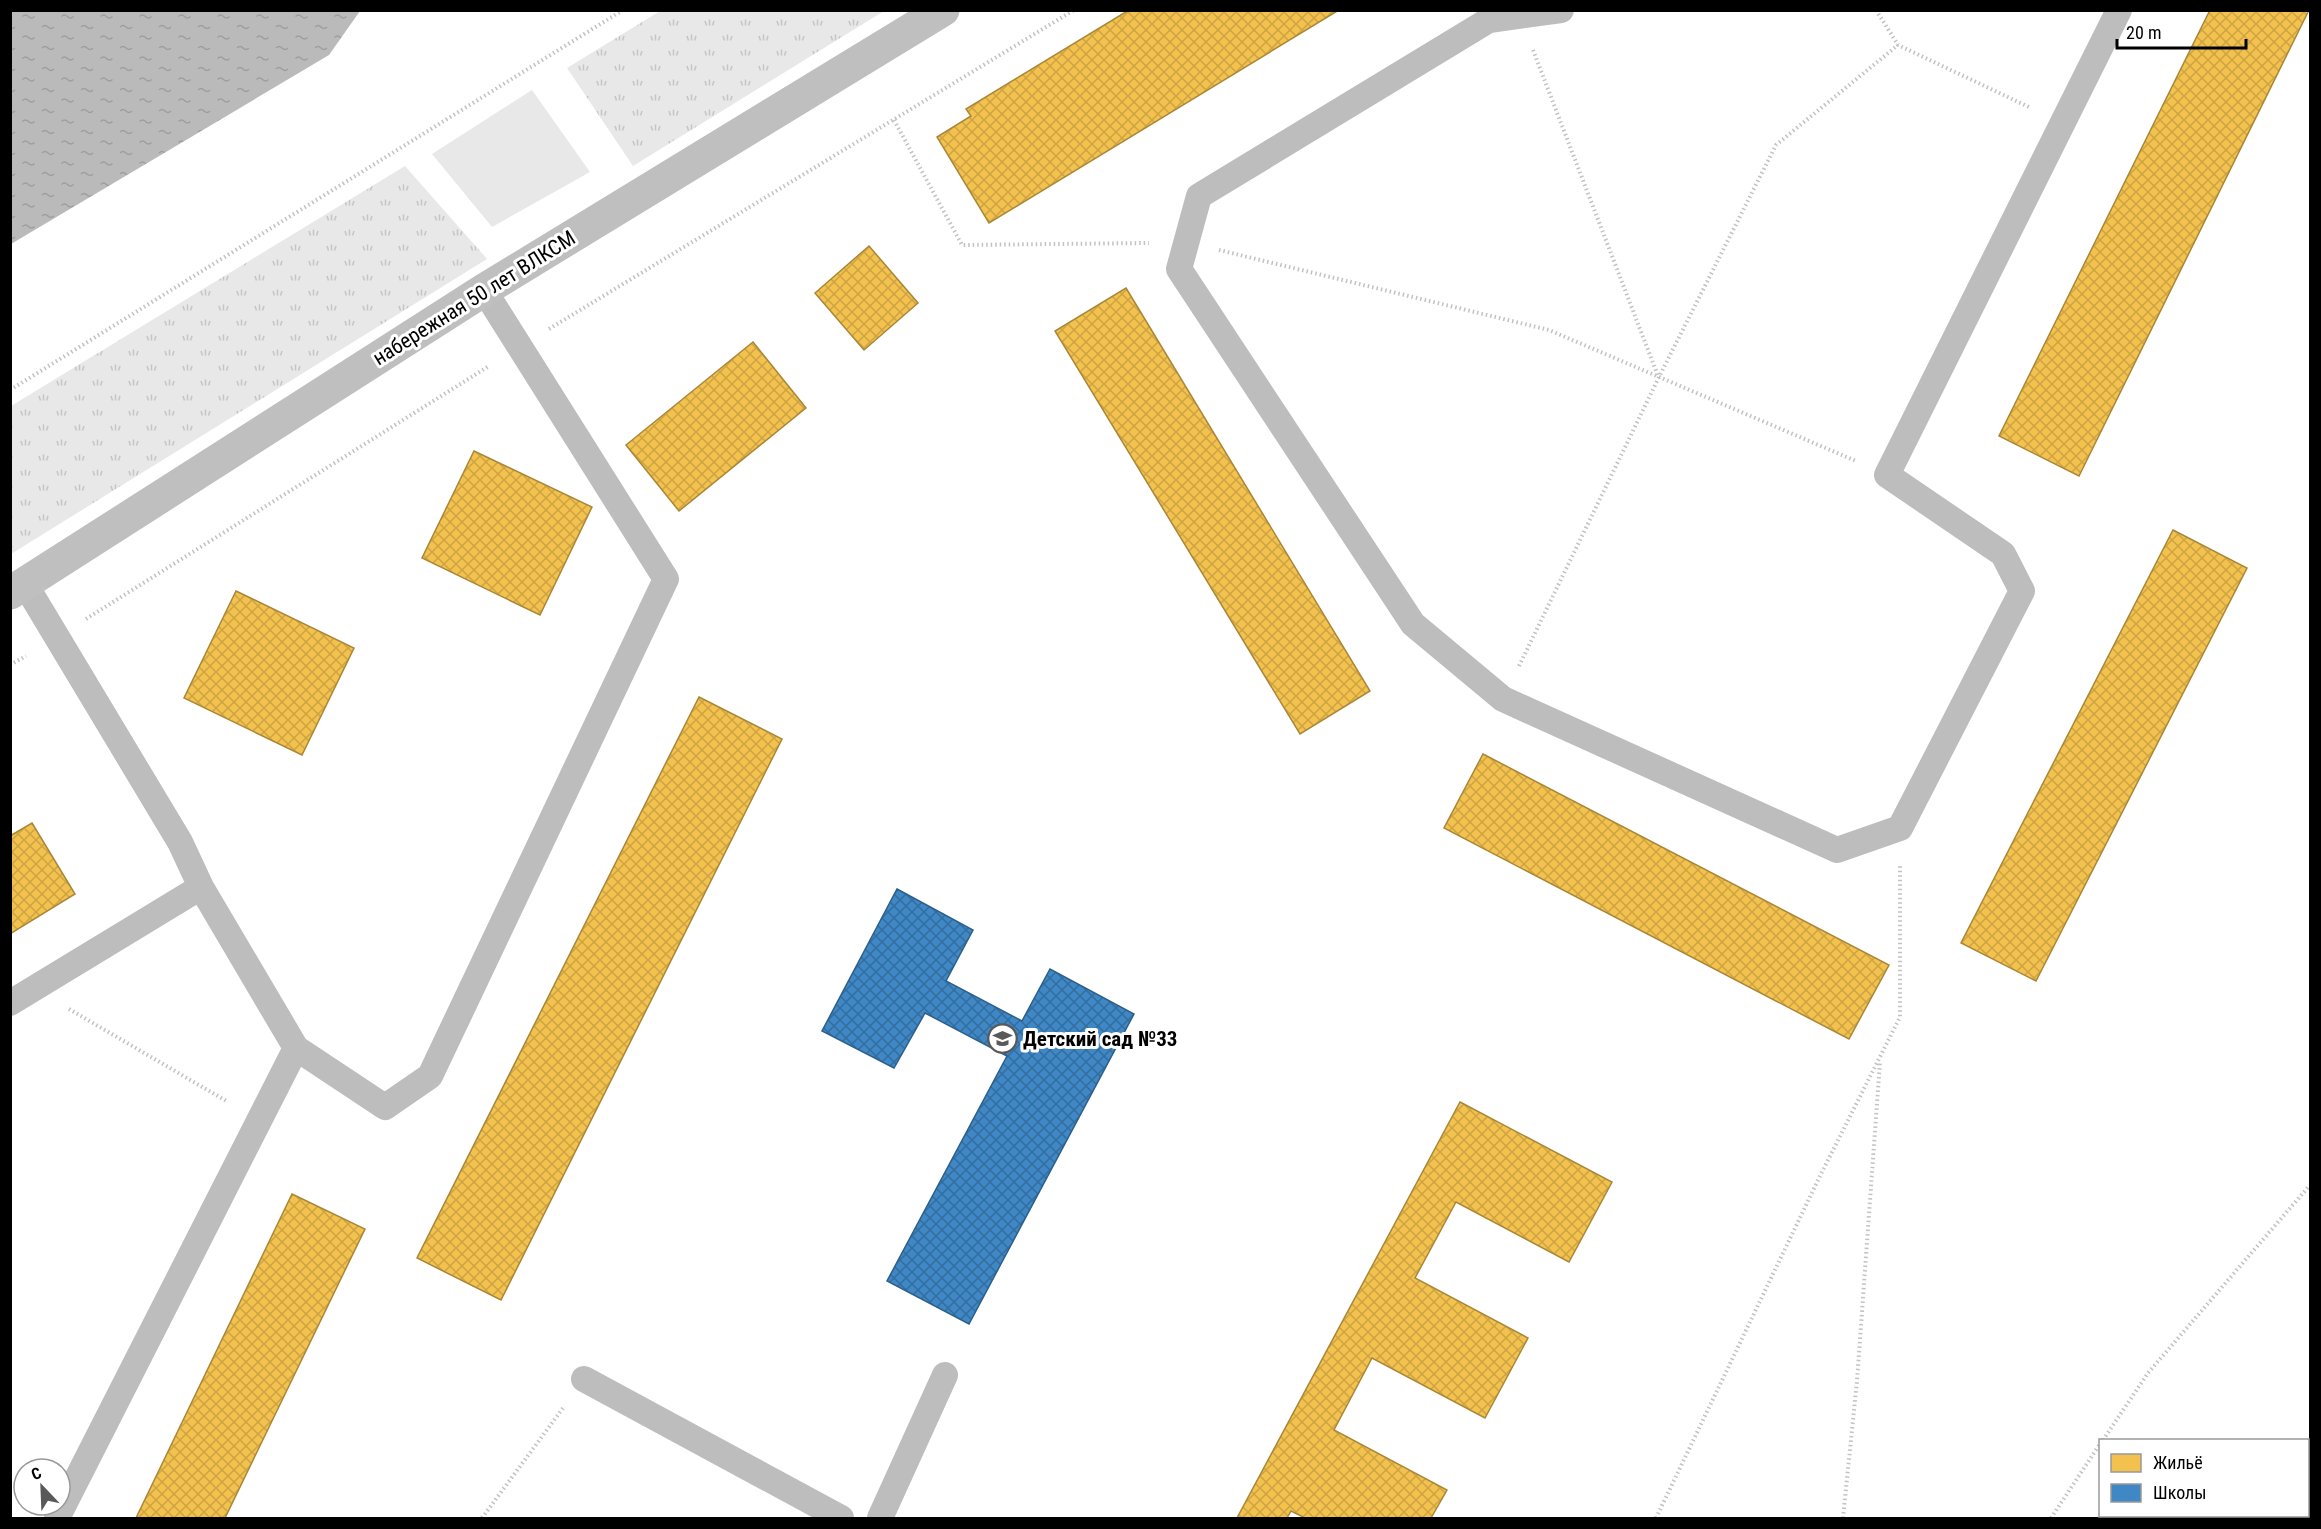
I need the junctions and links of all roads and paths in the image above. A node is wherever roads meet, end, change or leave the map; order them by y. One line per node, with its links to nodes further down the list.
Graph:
1 (623, 10): 13 (path)
2 (943, 10): 11 (street, набережная 50 лет ВЛКСМ)
3 (1561, 10): 6 (lane)
4 (1876, 10): 7 (path)
5 (2119, 10): 9 (lane)
6 (1520, 16): 10 (lane); 12 (path)
7 (1898, 45): 9 (path); 12 (path)
8 (894, 120): 10 (path)
9 (2062, 123): 14 (lane)
10 (1186, 243): 12 (path); 16 (lane)
11 (484, 290): 15 (street, набережная 50 лет ВЛКСМ); 21 (lane)
12 (1659, 377): 14 (path); 16 (path)
13 (10, 390)
14 (1887, 475): 17 (lane)
15 (18, 589): 18 (lane)
16 (1503, 699): 17 (lane)
17 (1900, 828): 22 (path)
18 (201, 886): 19 (lane); 21 (lane)
19 (35, 988): 20 (lane); 23 (path)
20 (10, 1004)
21 (296, 1048): 23 (lane)
22 (1881, 1057): 33 (path); 34 (path)
23 (258, 1121): 29 (lane)
24 (2310, 1185): 27 (path)
25 (945, 1375): 32 (lane)
26 (584, 1379): 30 (path); 31 (lane)
27 (2104, 1439)
28 (2099, 1446): 35 (path)
29 (57, 1518)
30 (482, 1518)
31 (841, 1518)
32 (880, 1518)
33 (1656, 1518)
34 (1843, 1518)
35 (2051, 1518)

